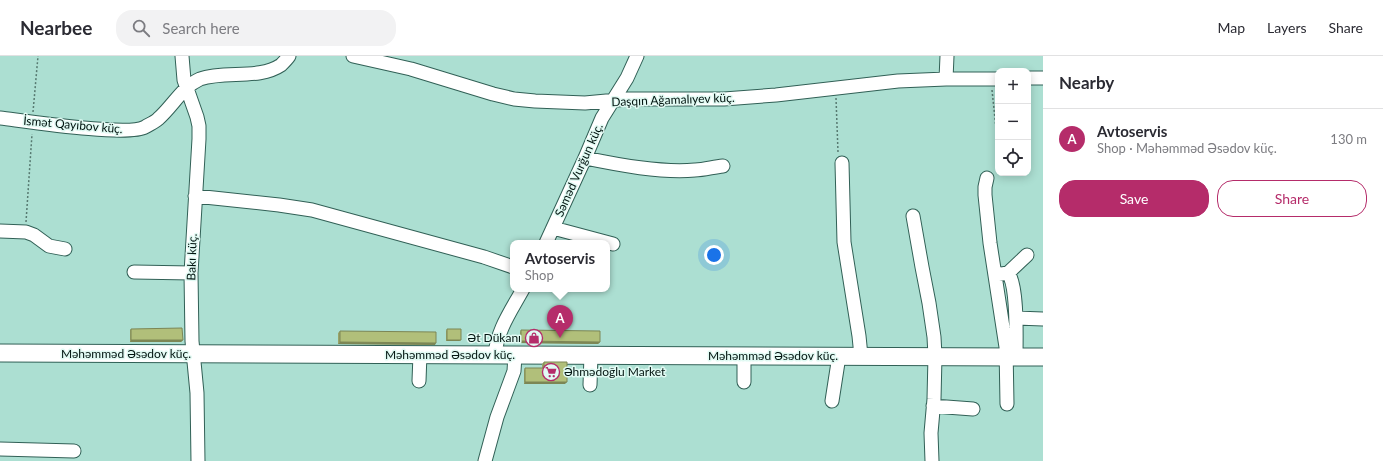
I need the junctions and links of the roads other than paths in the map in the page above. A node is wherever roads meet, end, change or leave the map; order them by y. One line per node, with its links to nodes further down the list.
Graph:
1 (182, 56): 10 (street, Bakı küç.)
2 (289, 56): 10 (street, İsmət Qayıbov küç.)
3 (353, 56): 11 (street, Daşqın Ağamalıyev küç.)
4 (637, 56): 11 (street, Səməd Vurğun küç.)
5 (947, 56): 8 (street)
6 (1031, 78): 7 (street)
7 (1043, 78)
8 (946, 79): 9 (street, Daşqın Ağamalıyev küç.); 11 (street, Daşqın Ağamalıyev küç.)
9 (994, 80)
10 (186, 88): 12 (street, İsmət Qayıbov küç.); 17 (street, Bakı küç.)
11 (614, 100): 13 (street, Səməd Vurğun küç.)
12 (0, 118)
13 (585, 158): 15 (street); 19 (street, Səməd Vurğun küç.)
14 (842, 163): 43 (street)
15 (723, 166)
16 (987, 178): 31 (street)
17 (195, 196): 27 (street); 29 (street, Bakı küç.)
18 (913, 216): 44 (street)
19 (553, 228): 21 (street, Səməd Vurğun küç.); 22 (street)
20 (0, 231): 25 (street)
21 (547, 240)
22 (598, 240)
23 (610, 243): 24 (street)
24 (613, 244)
25 (65, 249)
26 (1028, 255): 30 (street)
27 (510, 266)
28 (134, 272): 29 (street)
29 (191, 273): 36 (street, Bakı küç.)
30 (1008, 273): 31 (street); 33 (street)
31 (994, 275): 45 (street)
32 (521, 292): 38 (street)
33 (1016, 318): 34 (street); 45 (street)
34 (1043, 319)
35 (0, 353): 36 (main road, Məhəmməd Əsədov küç.)
36 (194, 354): 37 (main road, Məhəmməd Əsədov küç.); 56 (street, Bakı küç.)
37 (420, 354): 38 (main road, Məhəmməd Əsədov küç.); 47 (street)
38 (495, 355): 39 (main road, Məhəmməd Əsədov küç.)
39 (515, 355): 40 (main road, Məhəmməd Əsədov küç.); 57 (street)
40 (591, 355): 41 (main road, Məhəmməd Əsədov küç.); 49 (street)
41 (744, 356): 42 (main road, Məhəmməd Əsədov küç.); 48 (street)
42 (838, 356): 43 (main road, Məhəmməd Əsədov küç.); 50 (street)
43 (861, 356): 44 (main road, Məhəmməd Əsədov küç.)
44 (935, 356): 45 (main road, Məhəmməd Əsədov küç.); 52 (street)
45 (1011, 357): 46 (main road, Məhəmməd Əsədov küç.); 51 (street)
46 (1043, 358)
47 (419, 381)
48 (744, 382)
49 (590, 385)
50 (832, 401)
51 (1007, 404)
52 (933, 406): 53 (street); 58 (street)
53 (973, 409)
54 (0, 449): 55 (street)
55 (74, 451)
56 (198, 461)
57 (485, 461)
58 (932, 461)

